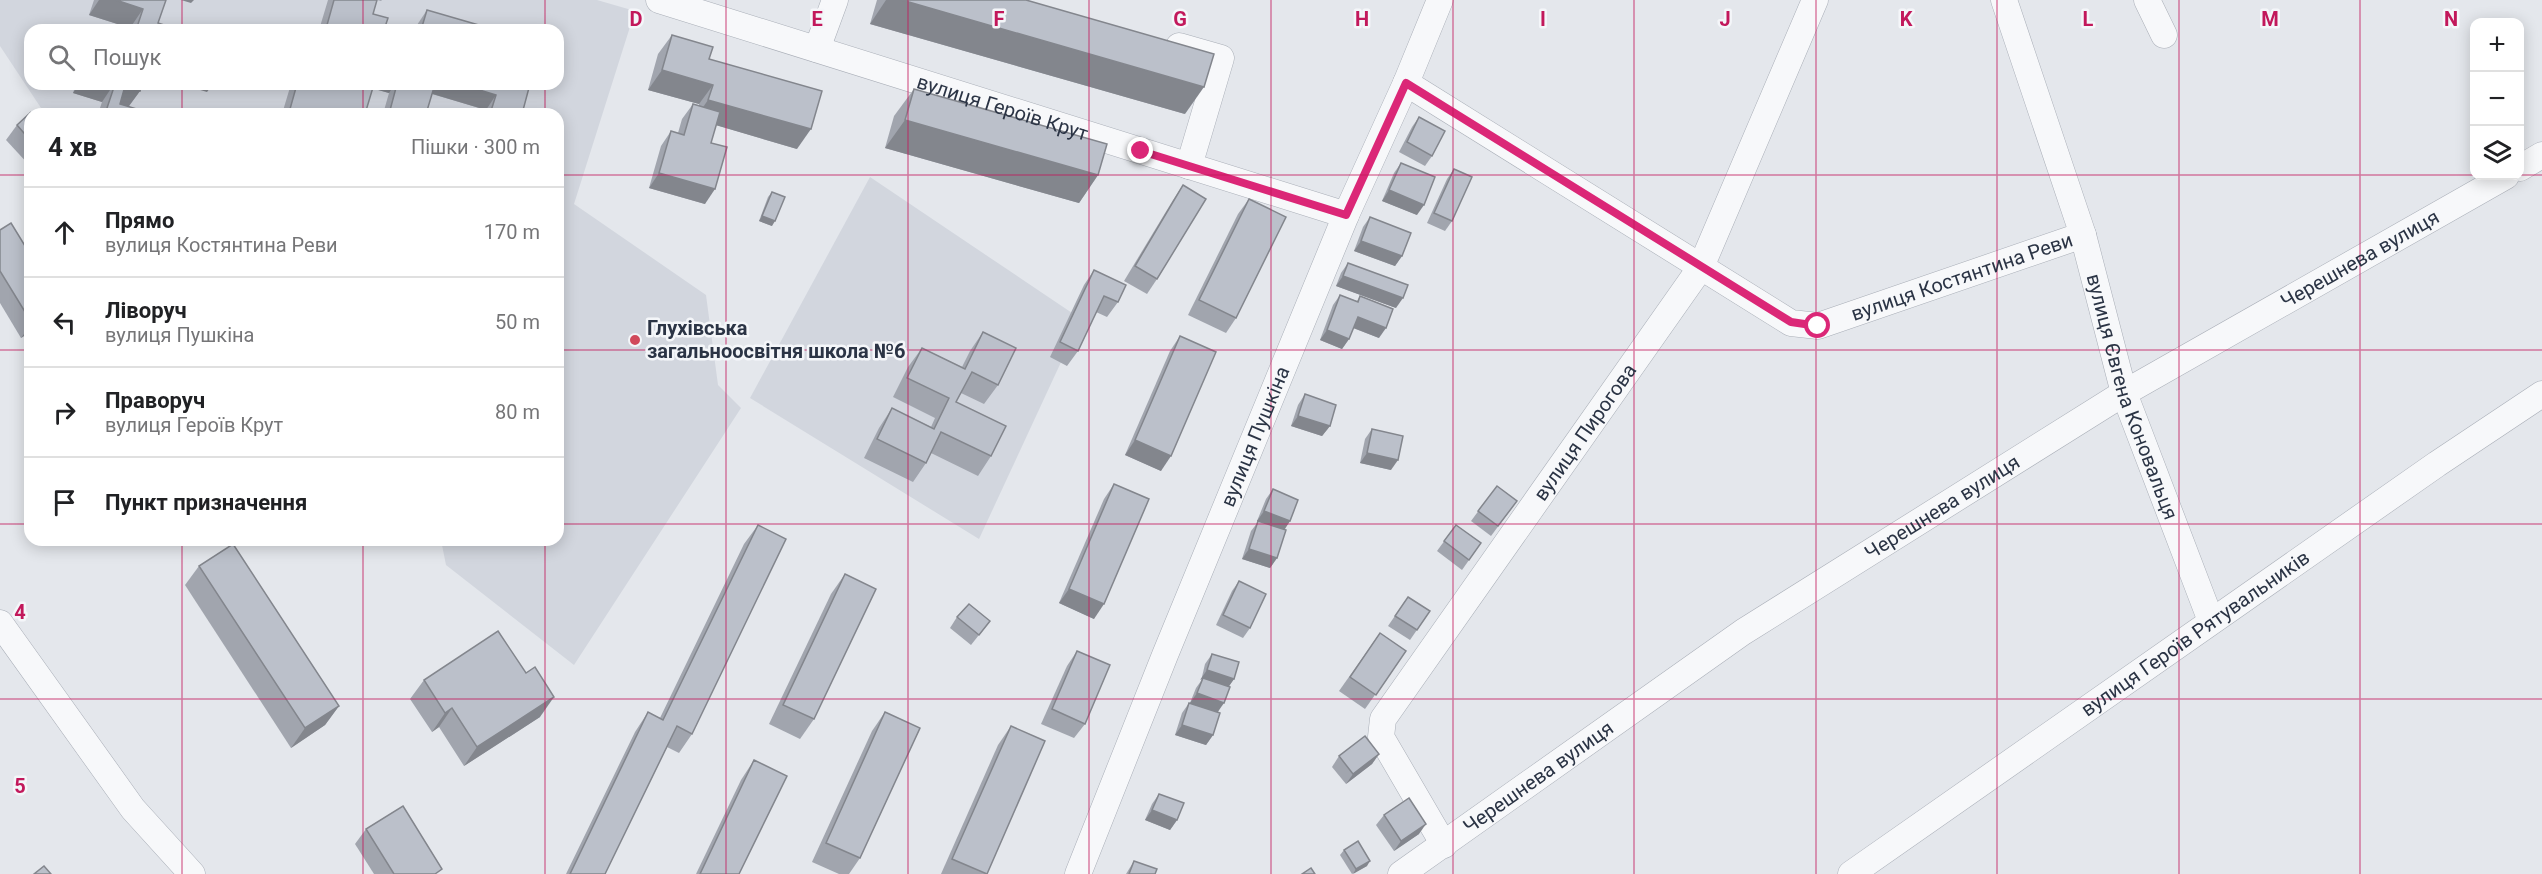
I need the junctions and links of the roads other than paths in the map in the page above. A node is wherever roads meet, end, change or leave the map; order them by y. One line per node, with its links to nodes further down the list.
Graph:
1 (659, 0): 9 (street, вулиця Героїв Крут)
2 (835, 0): 9 (street)
3 (1440, 0): 10 (street, вулиця Пушкіна)
4 (1815, 0): 17 (street, вулиця Пирогова)
5 (2004, 0): 16 (street, вулиця Євгена Коновальця)
6 (2147, 0): 7 (street)
7 (2164, 35)
8 (1153, 39): 12 (street)
9 (817, 49): 12 (street, вулиця Героїв Крут)
10 (1406, 83): 15 (street, вулиця Пушкіна); 17 (street, вулиця Костянтина Реви)
11 (2542, 155): 13 (street)
12 (1189, 166): 15 (street, вулиця Героїв Крут)
13 (2524, 166)
14 (2499, 180): 18 (street, Черешнева вулиця)
15 (1346, 215): 24 (street, вулиця Пушкіна)
16 (2083, 235): 17 (street, вулиця Костянтина Реви); 18 (street, вулиця Євгена Коновальця)
17 (1701, 267): 22 (street, вулиця Пирогова)
18 (2124, 393): 20 (street, вулиця Євгена Коновальця); 22 (street, Черешнева вулиця)
19 (2542, 394): 20 (street, вулиця Героїв Рятувальників)
20 (2211, 621): 26 (street, вулиця Героїв Рятувальників)
21 (0, 623): 23 (street)
22 (1444, 845): 25 (street, Черешнева вулиця)
23 (192, 874)
24 (1078, 874)
25 (1401, 874)
26 (1851, 874)

